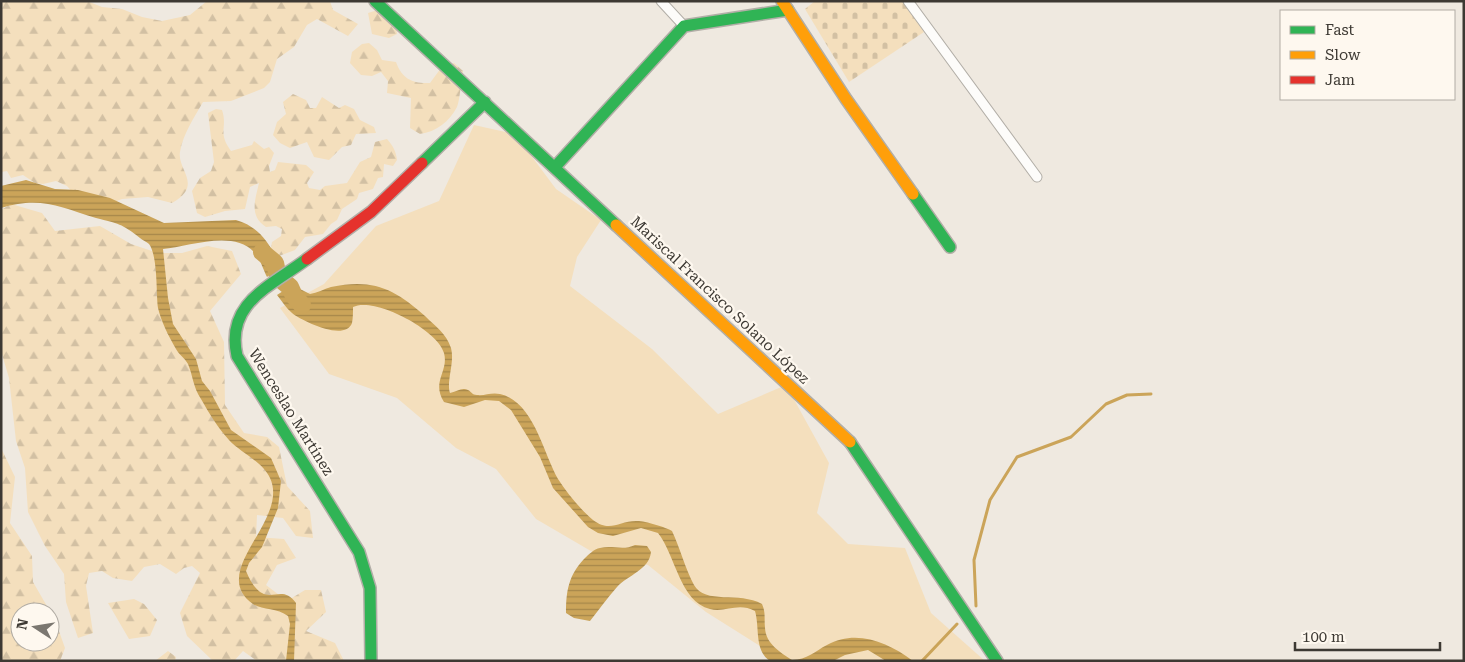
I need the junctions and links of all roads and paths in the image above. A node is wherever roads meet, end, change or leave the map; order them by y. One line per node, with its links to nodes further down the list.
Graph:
1 (375, 1): 6 (main road, Mariscal Francisco Solano López)
2 (908, 1): 8 (street)
3 (666, 3): 5 (street)
4 (785, 6): 5 (main road); 9 (main road)
5 (684, 26): 7 (main road)
6 (485, 102): 7 (main road, Mariscal Francisco Solano López); 10 (main road, Wenceslao Martínez)
7 (556, 167): 11 (main road, Mariscal Francisco Solano López)
8 (1037, 178)
9 (950, 247)
10 (371, 661)
11 (997, 661)

